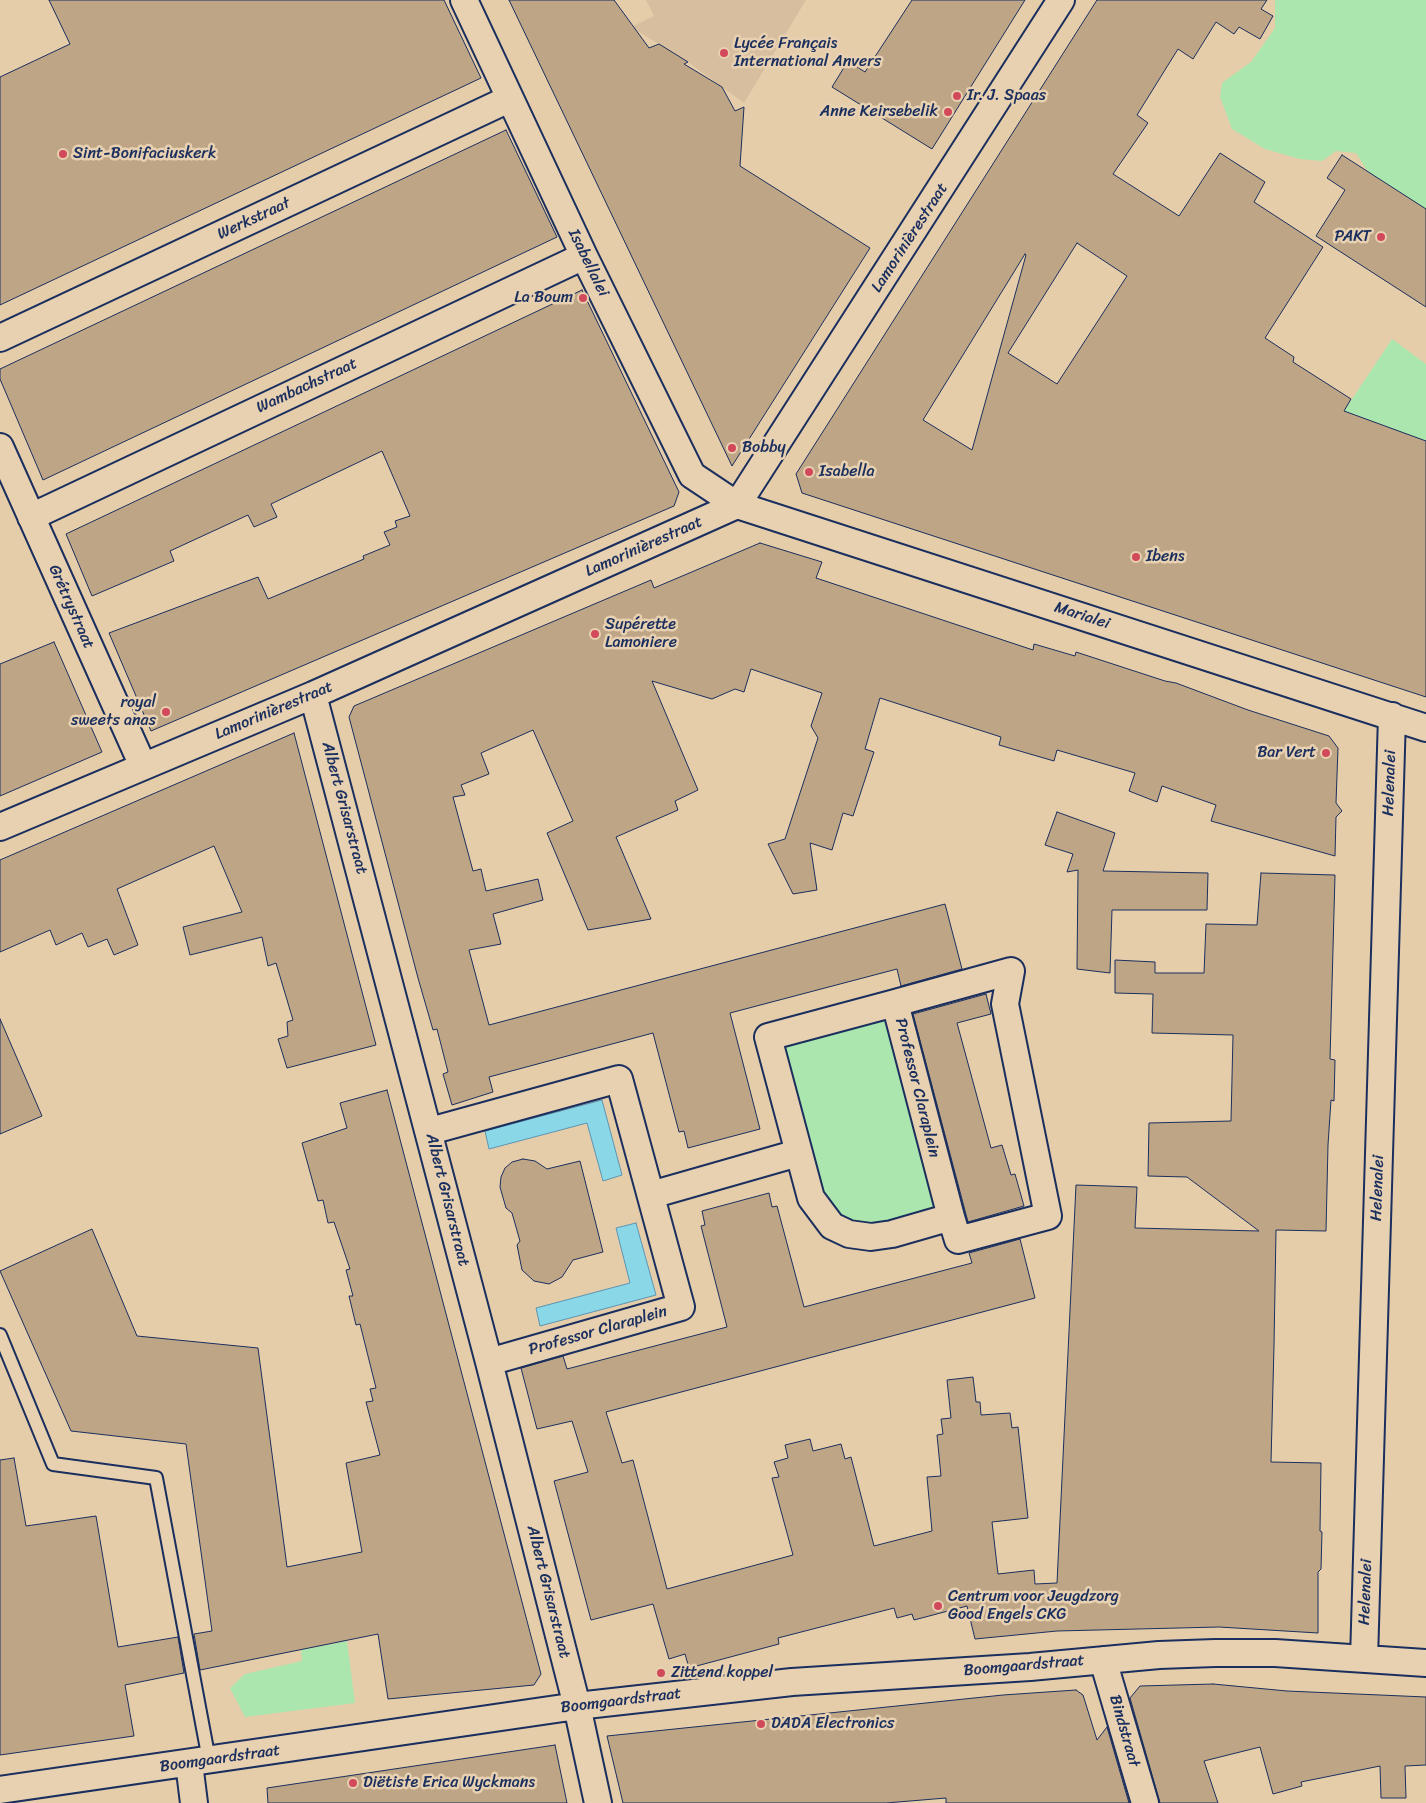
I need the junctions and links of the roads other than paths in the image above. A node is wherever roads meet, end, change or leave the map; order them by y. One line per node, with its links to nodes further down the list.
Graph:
1 (464, 0): 3 (street, Isabellalei)
2 (1061, 0): 7 (street, Lamorinièrestraat)
3 (508, 99): 4 (street, Isabellalei); 5 (street, Werkstraat)
4 (584, 256): 7 (street, Isabellalei); 8 (street, Wambachstraat)
5 (0, 338)
6 (0, 447): 8 (street, Grétrystraat)
7 (737, 505): 9 (street, Lamorinièrestraat); 10 (street, Marialei)
8 (30, 516): 12 (street, Grétrystraat)
9 (313, 695): 12 (street, Lamorinièrestraat); 15 (street, Albert Grisarstraat)
10 (1392, 716): 11 (street, Marialei); 21 (street, Helenalei)
11 (1426, 728)
12 (143, 766): 13 (street, Lamorinièrestraat)
13 (0, 827)
14 (895, 1003): 16 (street, Professor Claraplein); 18 (street, Professor Claraplein); 18 (street)
15 (430, 1131): 17 (street, Professor Claraplein); 20 (street, Albert Grisarstraat)
16 (798, 1152): 17 (street); 18 (street, Professor Claraplein)
17 (651, 1195): 20 (street, Professor Claraplein)
18 (951, 1218)
19 (0, 1335): 25 (lane)
20 (489, 1362): 24 (street, Albert Grisarstraat)
21 (1364, 1659): 22 (street, Boomgaardstraat); 23 (street, Boomgaardstraat)
22 (1103, 1660): 24 (street, Boomgaardstraat); 29 (street, Bindstraat)
23 (1426, 1663)
24 (577, 1706): 25 (street, Boomgaardstraat); 28 (street, Albert Grisarstraat)
25 (199, 1762): 26 (street, Boomgaardstraat); 27 (street)
26 (0, 1790)
27 (194, 1803)
28 (598, 1803)
29 (1145, 1803)

